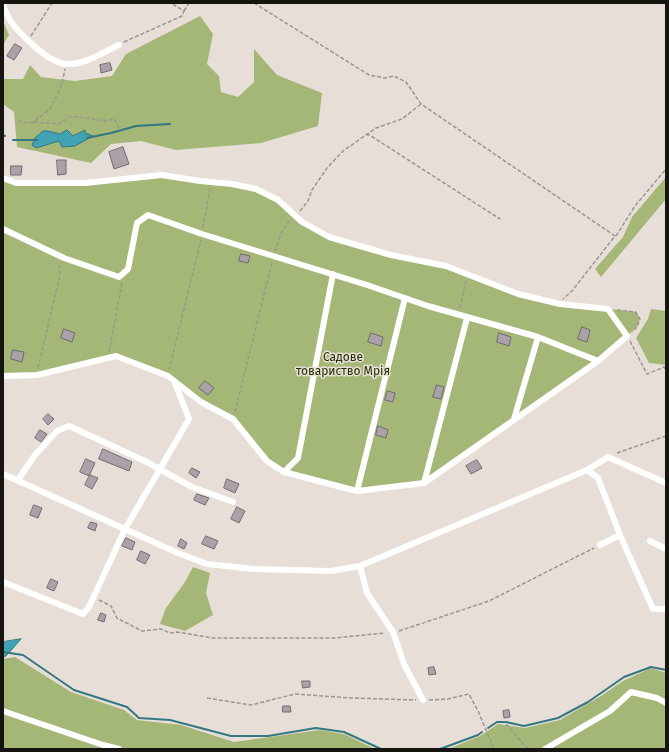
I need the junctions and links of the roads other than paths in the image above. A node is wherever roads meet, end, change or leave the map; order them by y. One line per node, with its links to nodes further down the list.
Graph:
1 (3, 6): 2 (street)
2 (119, 45)
3 (3, 178): 9 (street)
4 (3, 229): 5 (street)
5 (333, 274): 6 (street); 15 (street)
6 (405, 298): 7 (street); 20 (street)
7 (467, 318): 8 (street); 18 (street)
8 (538, 337): 9 (street); 12 (street)
9 (598, 361): 12 (street)
10 (3, 376): 11 (street)
11 (175, 381): 13 (street); 15 (street)
12 (514, 419): 18 (street)
13 (159, 470): 17 (street); 21 (street); 22 (street)
14 (587, 470): 19 (street); 23 (street); 27 (street)
15 (284, 472): 20 (street)
16 (3, 474): 17 (street)
17 (18, 480): 22 (street)
18 (424, 483): 20 (street)
19 (666, 483)
20 (357, 491)
21 (233, 502)
22 (125, 529): 27 (street); 28 (street)
23 (620, 535): 25 (street); 29 (street)
24 (650, 541): 26 (street)
25 (600, 545)
26 (666, 549)
27 (360, 566): 30 (street)
28 (3, 582)
29 (666, 609)
30 (423, 700)
31 (666, 703): 34 (street)
32 (3, 711): 33 (street)
33 (119, 749)
34 (545, 749)

